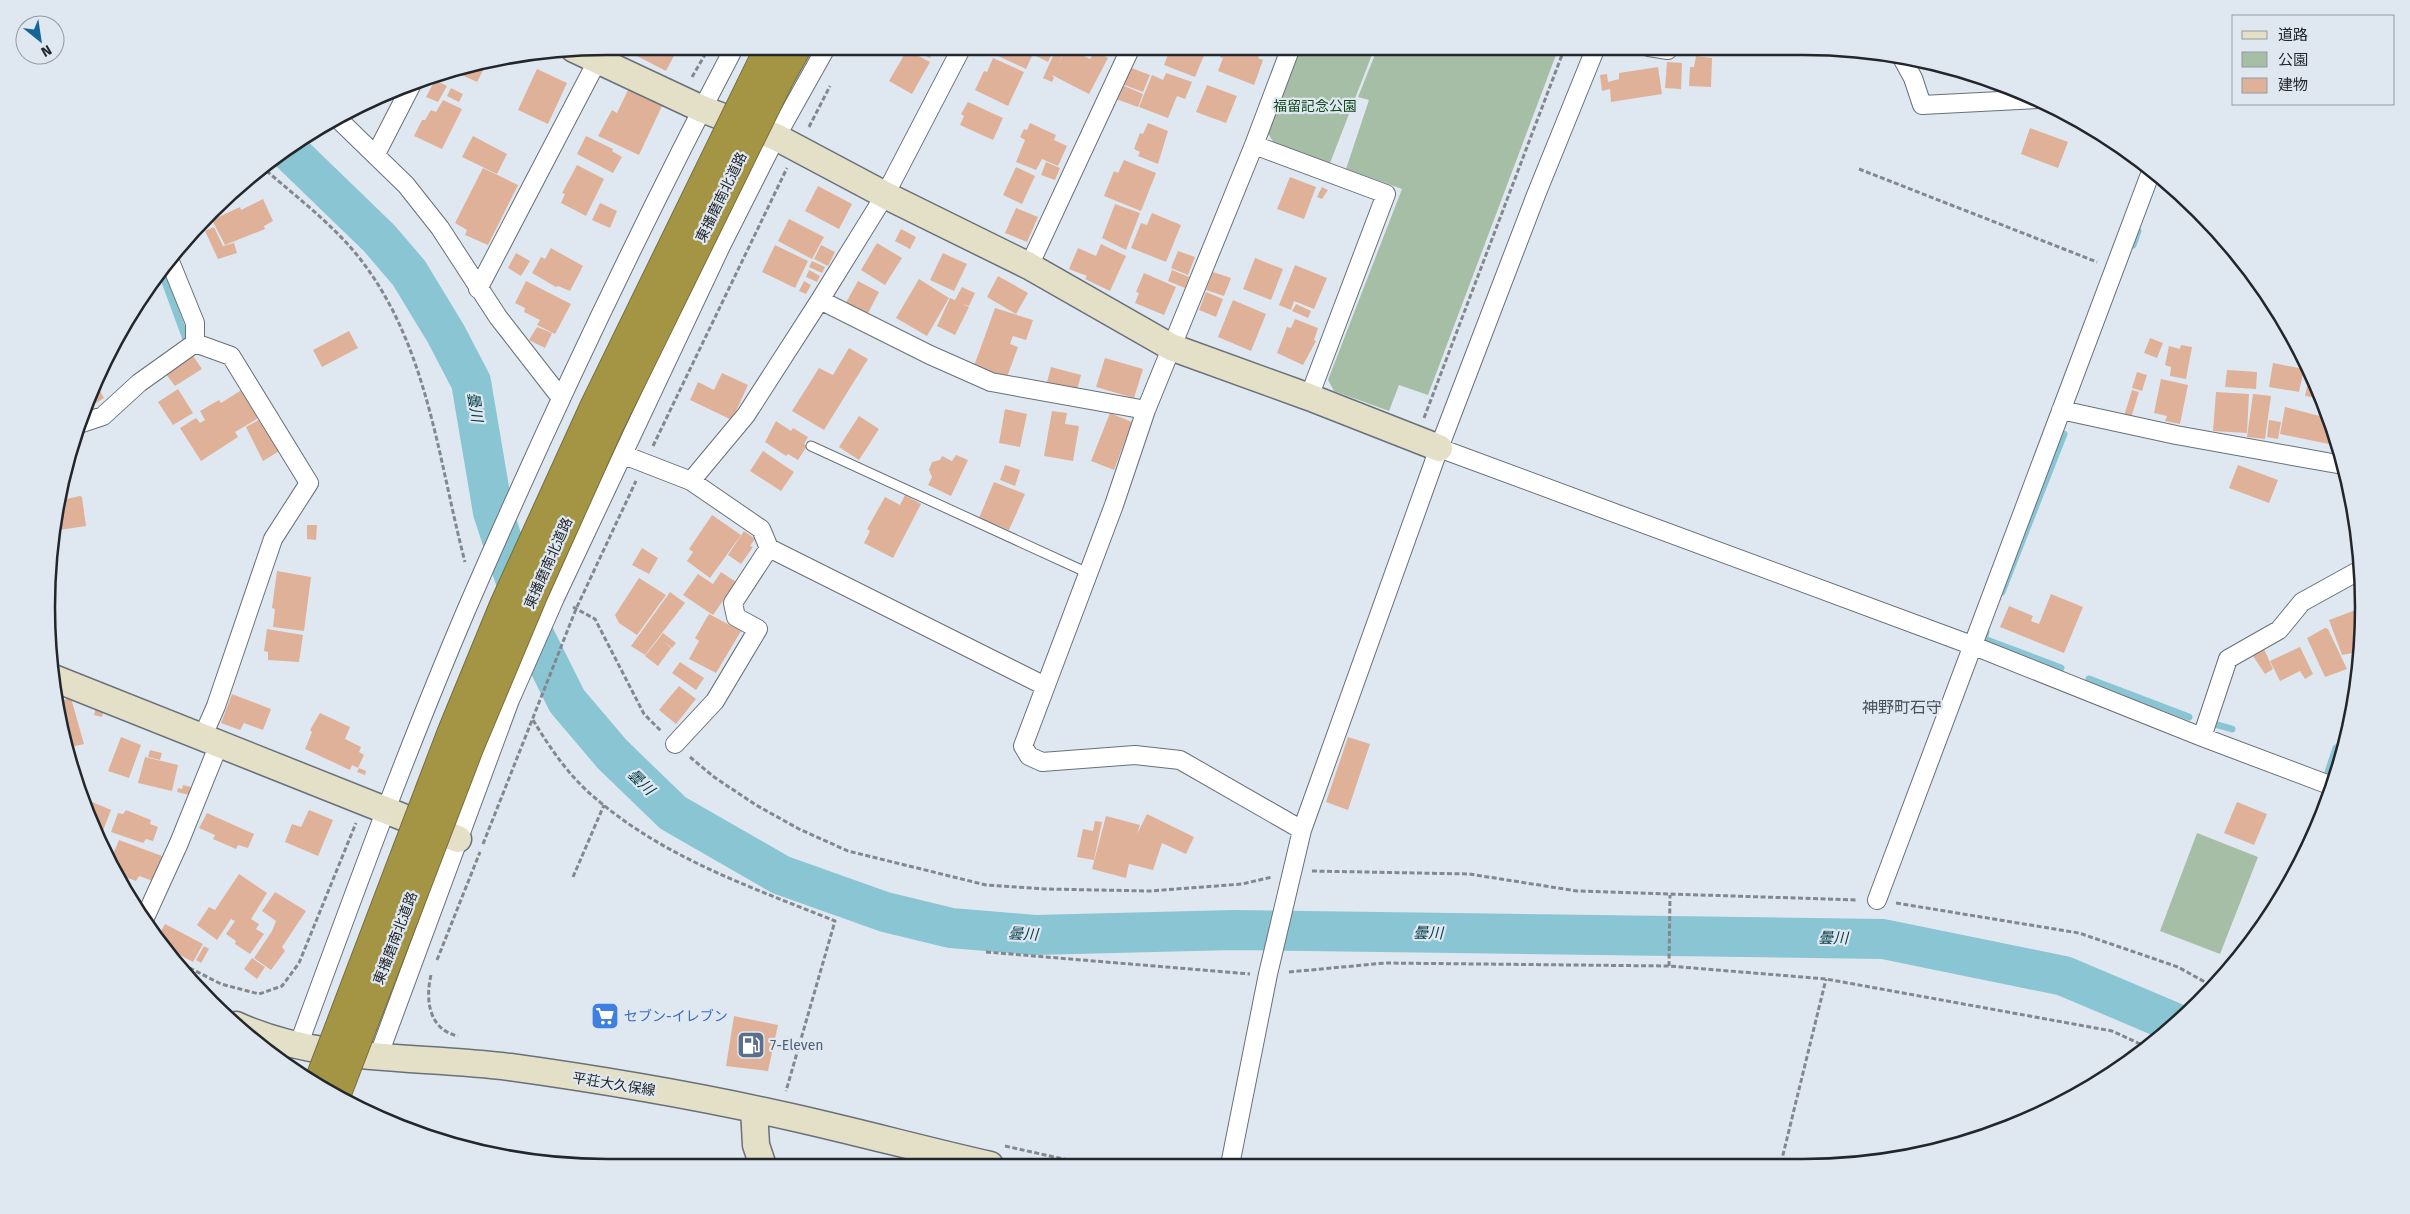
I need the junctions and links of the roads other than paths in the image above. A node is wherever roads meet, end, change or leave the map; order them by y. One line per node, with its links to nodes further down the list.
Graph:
1 (601, 55): 23 (street)
2 (606, 55): 14 (street)
3 (730, 55): 14 (street)
4 (766, 55): 55 (highway, 東播磨南北道路, bridge)
5 (793, 55): 56 (highway, 東播磨南北道路, bridge)
6 (823, 55): 16 (street)
7 (958, 55): 20 (street)
8 (1127, 55): 21 (street)
9 (1288, 55): 17 (street)
10 (1593, 55): 32 (street)
11 (1906, 65): 13 (street)
12 (408, 93): 18 (street)
13 (2020, 100)
14 (702, 109): 16 (street); 28 (street)
15 (342, 123): 18 (street)
16 (787, 143): 20 (street); 34 (street)
17 (1254, 146): 26 (street); 27 (street)
18 (376, 154): 23 (street)
19 (2149, 177): 30 (street)
20 (885, 195): 21 (street); 24 (street)
21 (1029, 266): 26 (street)
22 (173, 267): 25 (street)
23 (478, 289): 28 (street)
24 (820, 300): 29 (street); 36 (street)
25 (195, 343): 31 (street); 44 (street)
26 (1171, 347): 27 (street); 29 (street)
27 (1309, 397): 32 (street)
28 (561, 398): 47 (street)
29 (1146, 410): 38 (street)
30 (2061, 410): 35 (street); 40 (street)
31 (87, 421)
32 (1427, 444): 40 (street); 48 (street)
33 (811, 446): 38 (lane)
34 (624, 455): 36 (street); 49 (street)
35 (2336, 464)
36 (691, 481): 37 (street)
37 (769, 548): 42 (street); 45 (street)
38 (1088, 573): 42 (street)
39 (2354, 573): 43 (street)
40 (1974, 646): 43 (street); 50 (street)
41 (60, 681): 44 (street)
42 (1045, 686): 48 (street)
43 (2202, 737): 46 (street)
44 (210, 741): 47 (street); 51 (street)
45 (675, 744)
46 (2326, 784)
47 (385, 810): 49 (street); 53 (street)
48 (1302, 830): 60 (street)
49 (458, 839): 54 (street)
50 (1877, 900)
51 (147, 913)
52 (258, 1035): 53 (street, 平荘大久保線)
53 (298, 1046): 54 (street, 平荘大久保線)
54 (378, 1057): 57 (street, 平荘大久保線)
55 (320, 1078)
56 (339, 1089)
57 (754, 1110): 58 (street, 平荘大久保線); 59 (street)
58 (997, 1155)
59 (761, 1159)
60 (1231, 1159)

